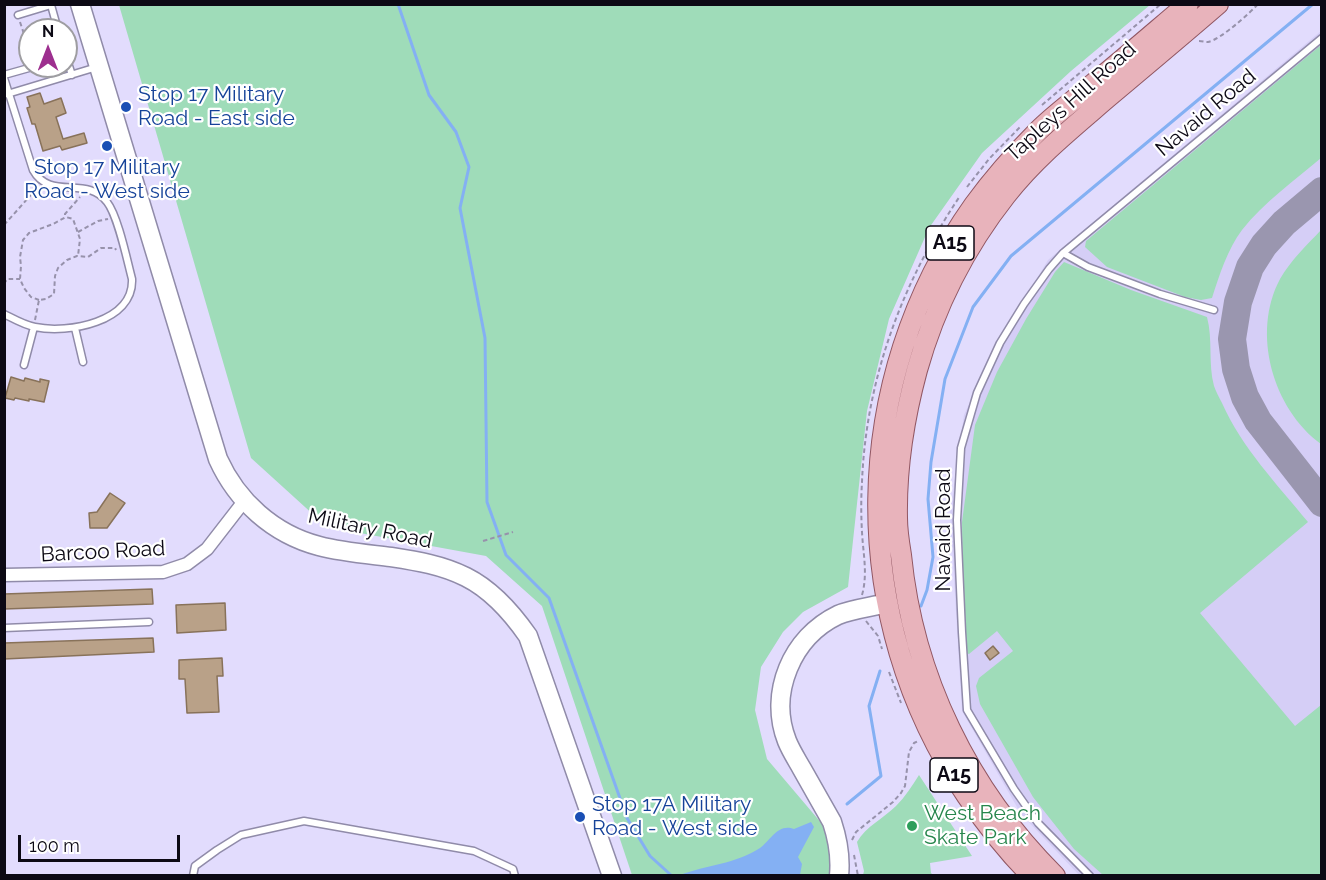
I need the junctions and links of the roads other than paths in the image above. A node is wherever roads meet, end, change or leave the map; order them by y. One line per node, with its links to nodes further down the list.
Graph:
1 (80, 4): 7 (street, Military Road)
2 (1188, 4): 22 (main road, Tapleys Hill Road / A15)
3 (1218, 4): 22 (main road, Tapleys Hill Road / A15)
4 (18, 15): 5 (lane)
5 (55, 18)
6 (1322, 38): 13 (lane, Navaid Road)
7 (98, 67): 9 (lane); 20 (street, Military Road)
8 (18, 72): 10 (lane)
9 (78, 73)
10 (4, 77): 12 (lane)
11 (62, 78): 12 (lane)
12 (7, 94): 17 (lane)
13 (1063, 253): 14 (lane); 31 (lane, Navaid Road)
14 (1214, 310)
15 (4, 314): 16 (lane)
16 (34, 327): 17 (lane); 19 (lane)
17 (75, 328): 18 (lane)
18 (83, 362)
19 (24, 365)
20 (244, 500): 21 (street, Barcoo Road); 27 (street, Military Road)
21 (4, 575)
22 (897, 602): 28 (street); 29 (main road, Tapleys Hill Road / A15); 30 (main road, Tapleys Hill Road / A15)
23 (149, 622): 24 (lane)
24 (4, 628)
25 (194, 876): 26 (lane)
26 (515, 876)
27 (612, 876)
28 (839, 876)
29 (1032, 876)
30 (1055, 876)
31 (1090, 876)

